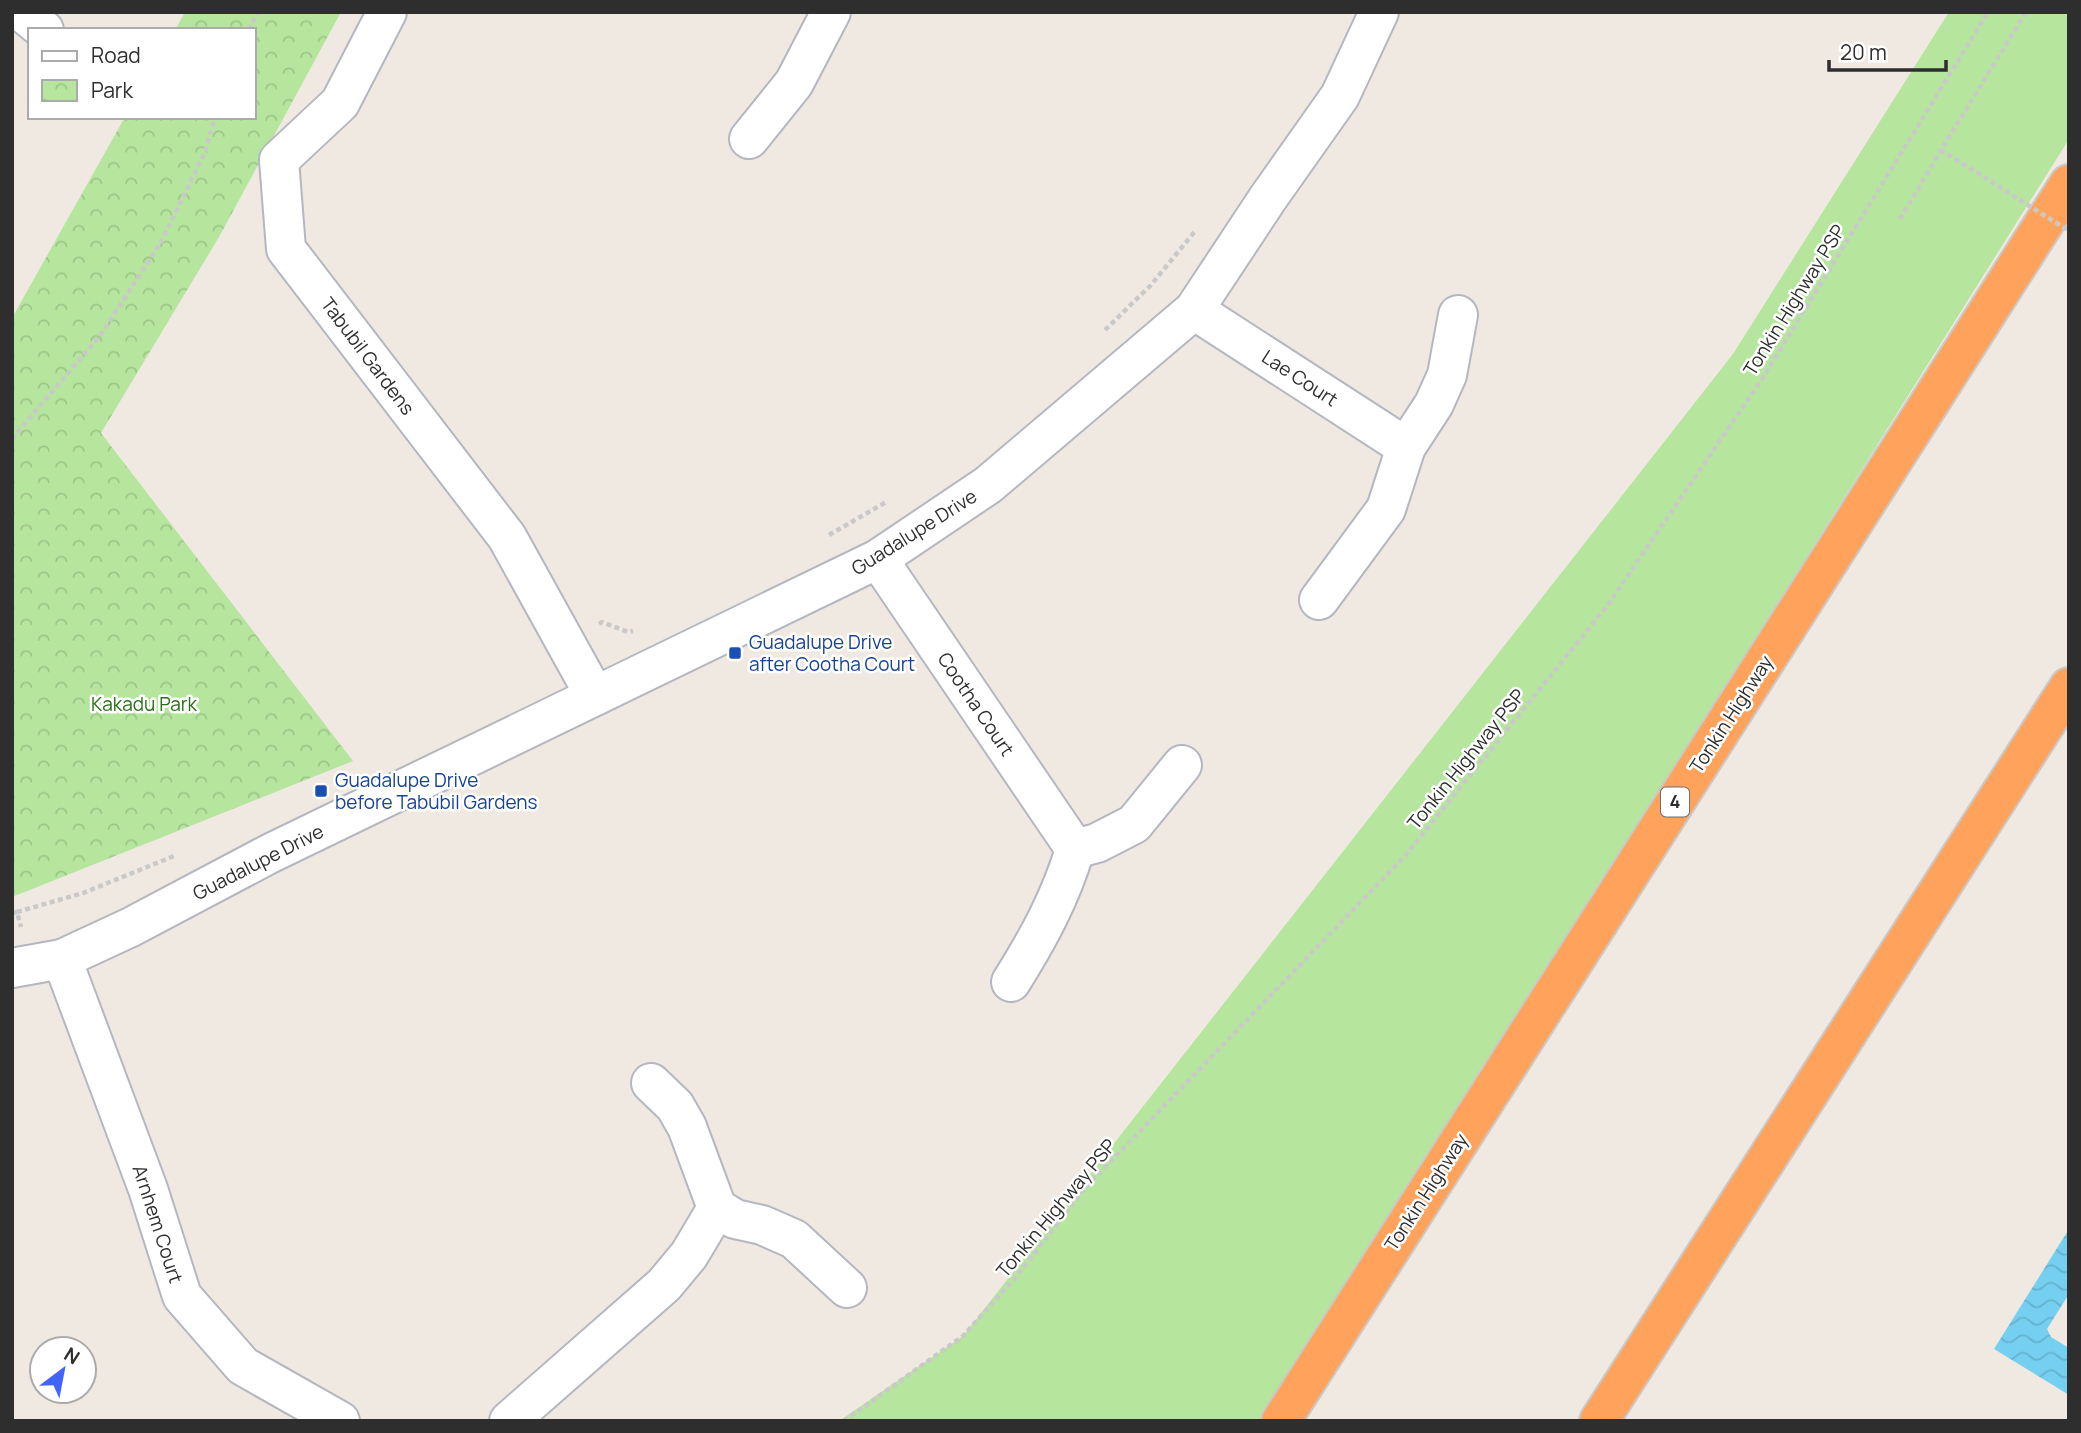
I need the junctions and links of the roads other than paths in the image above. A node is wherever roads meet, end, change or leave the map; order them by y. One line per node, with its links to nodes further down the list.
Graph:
1 (22, 12): 5 (street)
2 (387, 12): 14 (street, Tabubil Gardens)
3 (831, 12): 6 (street)
4 (1379, 12): 8 (street, Guadalupe Drive)
5 (42, 28)
6 (749, 138)
7 (2069, 184): 25 (highway, Tonkin Highway / 4)
8 (1194, 310): 10 (street, Lae Court); 11 (street, Guadalupe Drive)
9 (1458, 315): 10 (street)
10 (1406, 447): 12 (street)
11 (878, 559): 14 (street, Guadalupe Drive); 16 (street, Cootha Court)
12 (1319, 600)
13 (2069, 687): 26 (highway)
14 (595, 696): 17 (street, Guadalupe Drive)
15 (1182, 765): 16 (street)
16 (1075, 849): 19 (street)
17 (62, 960): 18 (street, Guadalupe Drive); 23 (street, Arnhem Court)
18 (12, 968)
19 (1011, 982)
20 (651, 1083): 21 (street)
21 (717, 1208): 22 (street); 24 (street)
22 (847, 1288)
23 (341, 1421)
24 (509, 1421)
25 (1281, 1421)
26 (1599, 1421)

